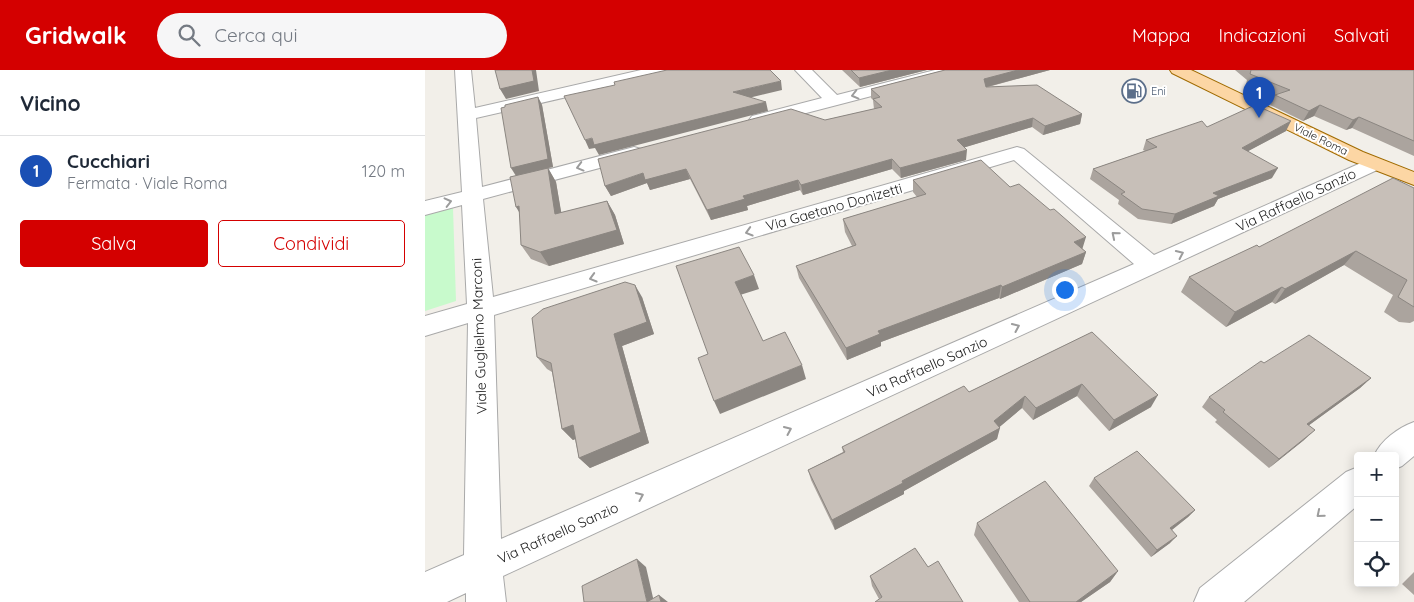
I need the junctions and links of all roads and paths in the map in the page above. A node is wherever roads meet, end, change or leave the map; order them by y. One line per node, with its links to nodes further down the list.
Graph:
1 (463, 70): 7 (street, Viale Guglielmo Marconi)
2 (662, 70): 7 (street)
3 (803, 70): 6 (street)
4 (954, 70): 6 (street, one-way to 6)
5 (1178, 70): 10 (main road, Viale Roma)
6 (833, 100): 8 (street)
7 (466, 115): 13 (street, Viale Guglielmo Marconi)
8 (738, 126)
9 (652, 148): 13 (street, one-way to 13)
10 (1363, 161): 11 (main road, Viale Roma); 12 (main road, Viale Roma); 15 (street, Via Raffaello Sanzio, one-way to 10)
11 (1414, 179)
12 (1414, 189)
13 (471, 196): 14 (street, one-way to 13); 16 (street, Viale Guglielmo Marconi)
14 (425, 208)
15 (1152, 266): 16 (street, Via Gaetano Donizetti, one-way to 16); 21 (street, Via Raffaello Sanzio, one-way to 15)
16 (481, 310): 17 (street); 21 (street, Viale Guglielmo Marconi)
17 (425, 326)
18 (1414, 436): 19 (street)
19 (1396, 452)
20 (1354, 486): 23 (street, one-way to 23)
21 (485, 584): 22 (street, Via Raffaello Sanzio)
22 (425, 592)
23 (1214, 602)

